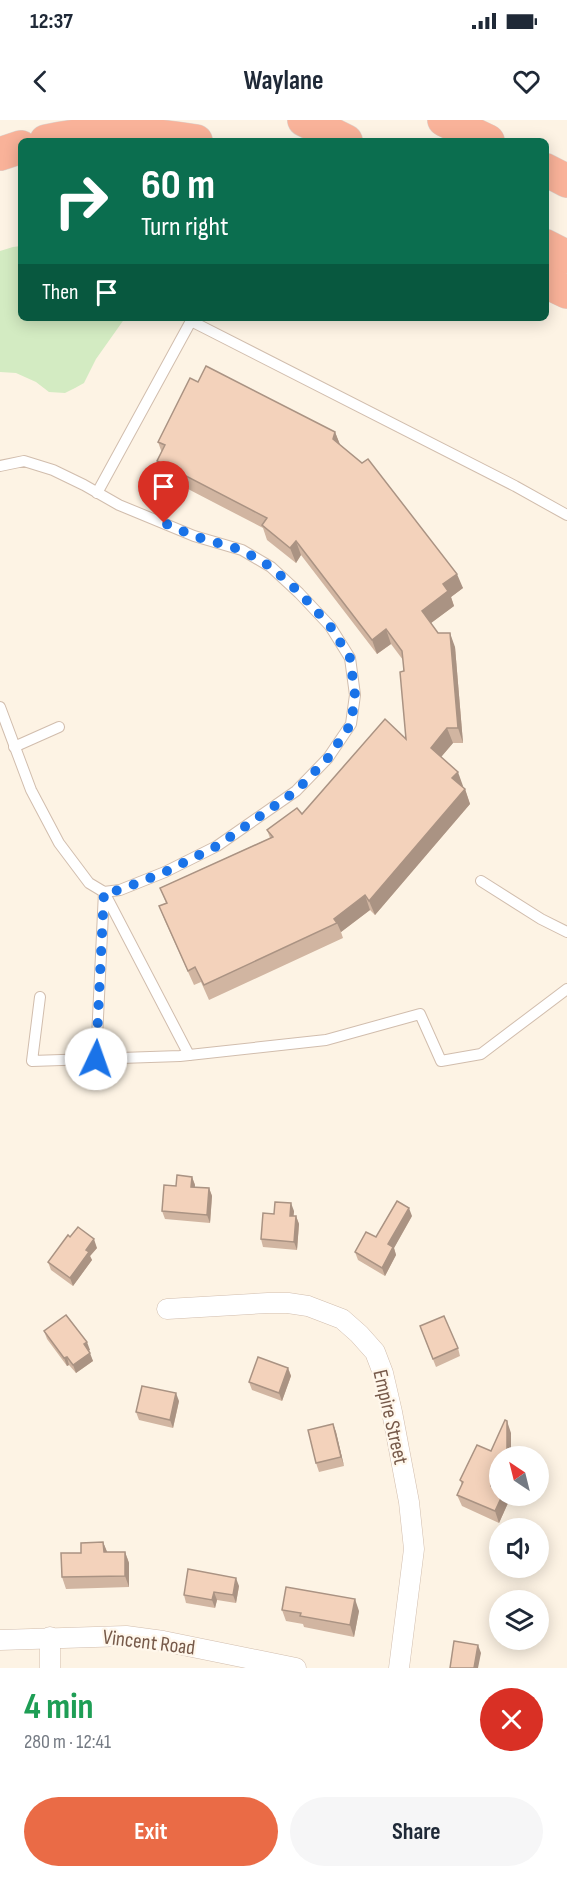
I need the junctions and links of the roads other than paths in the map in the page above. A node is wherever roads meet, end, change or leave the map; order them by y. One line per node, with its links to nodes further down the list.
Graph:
1 (304, 120): 5 (highway)
2 (444, 120): 6 (highway)
3 (61, 138): 4 (highway)
4 (177, 138)
5 (340, 138)
6 (482, 138)
7 (18, 148): 8 (highway)
8 (0, 154)
9 (549, 172): 10 (highway)
10 (567, 181)
11 (549, 248): 12 (highway)
12 (567, 257)
13 (549, 283): 14 (highway)
14 (567, 291)
15 (0, 466): 16 (lane)
16 (97, 493): 17 (lane); 22 (lane)
17 (567, 515)
18 (0, 707): 20 (lane)
19 (59, 727): 20 (lane)
20 (14, 747): 22 (lane)
21 (481, 881): 23 (lane)
22 (104, 892): 26 (lane); 27 (lane)
23 (567, 932)
24 (567, 989): 26 (lane)
25 (40, 997): 27 (lane)
26 (189, 1055): 27 (lane)
27 (96, 1059)
28 (167, 1309): 33 (street, Empire Street)
29 (50, 1637): 30 (street, Vincent Road); 31 (street); 32 (street, Vincent Road)
30 (0, 1640)
31 (50, 1668)
32 (296, 1668)
33 (399, 1668)

